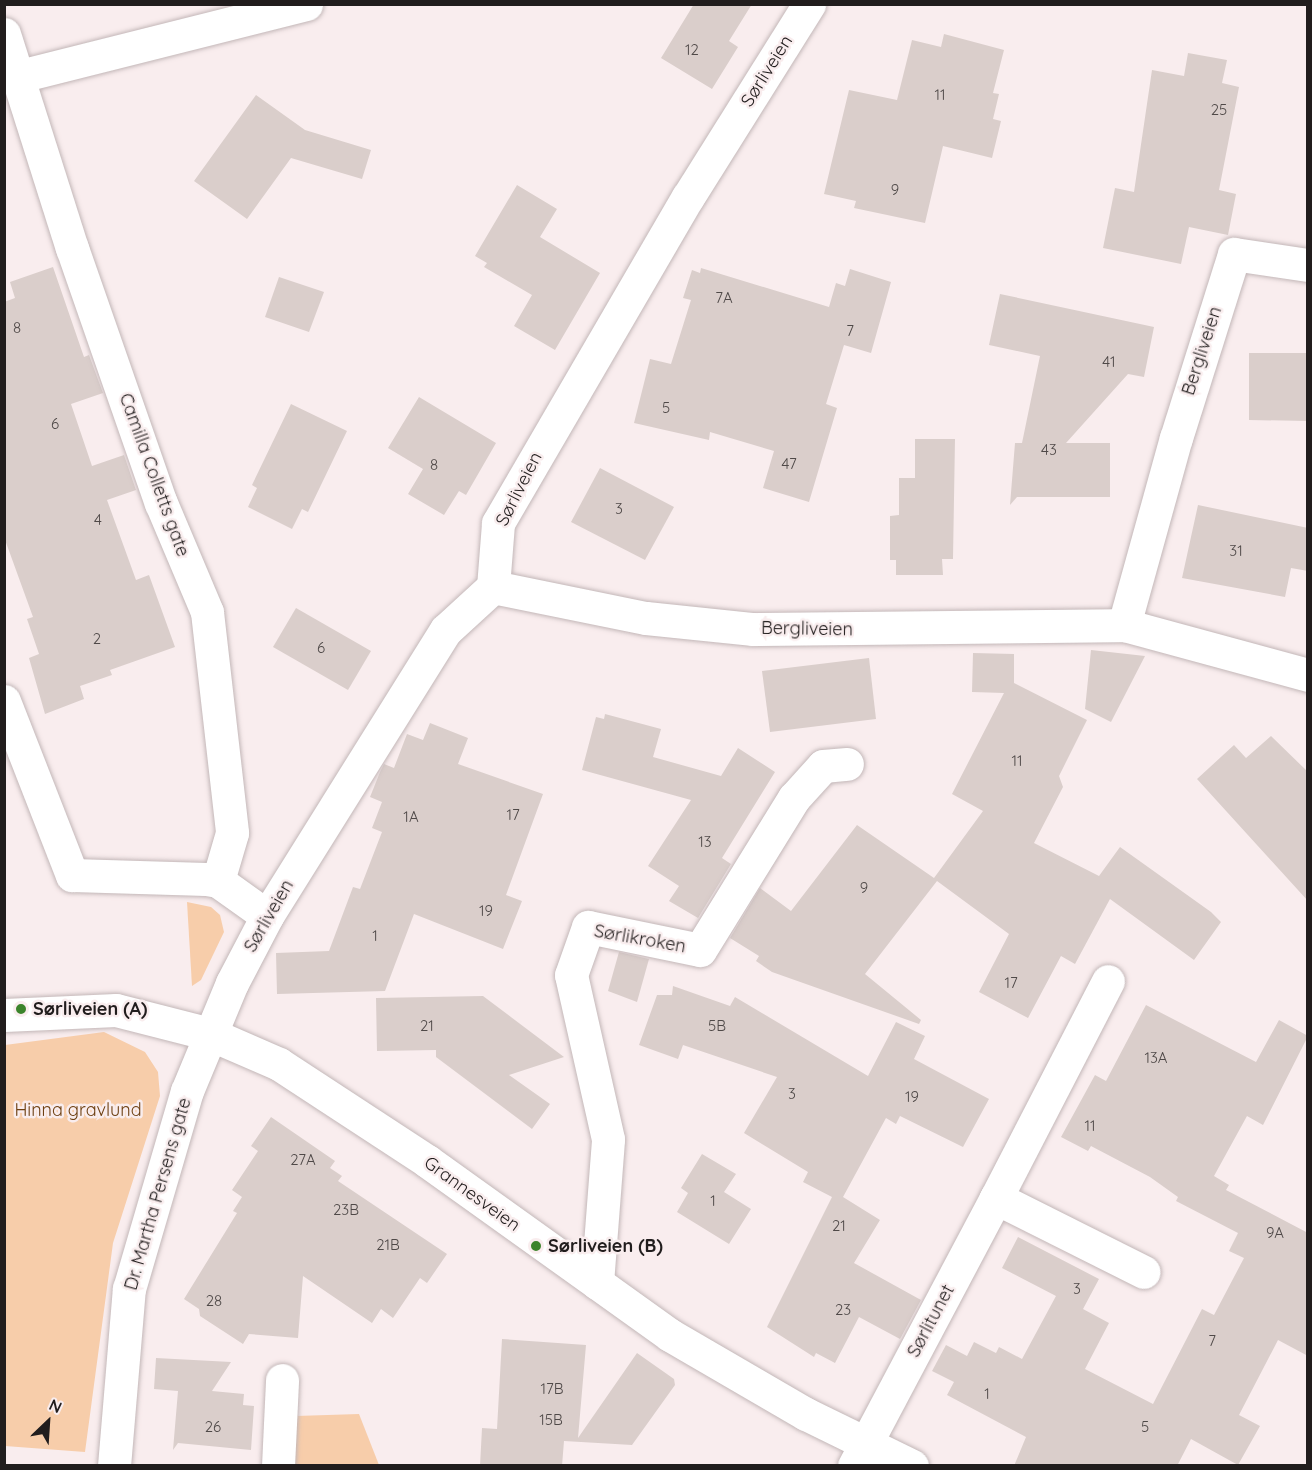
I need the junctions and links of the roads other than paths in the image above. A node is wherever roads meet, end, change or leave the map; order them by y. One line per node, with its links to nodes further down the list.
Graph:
1 (306, 4): 4 (street)
2 (808, 4): 6 (street, Sørliveien)
3 (4, 34): 4 (street, Camilla Colletts gate)
4 (20, 76): 11 (street, Camilla Colletts gate)
5 (1308, 265): 7 (street, Bergliveien)
6 (493, 587): 7 (street, Bergliveien); 12 (street, Sørliveien)
7 (1124, 625): 8 (street, Bergliveien)
8 (1308, 675)
9 (4, 701): 11 (street)
10 (847, 764): 18 (street, Sørlikroken)
11 (218, 881): 12 (street)
12 (267, 916): 15 (street, Sørliveien)
13 (1108, 981): 16 (street, Sørlitunet)
14 (4, 1015): 15 (street, Grannesveien)
15 (210, 1034): 18 (street, Grannesveien); 21 (street, Dr. Martha Persens gate)
16 (996, 1197): 17 (street); 20 (street, Sørlitunet)
17 (1144, 1272)
18 (597, 1283): 20 (street, Grannesveien)
19 (282, 1380): 22 (street)
20 (860, 1455): 23 (street, Grannesveien)
21 (114, 1466)
22 (278, 1466)
23 (912, 1466)

